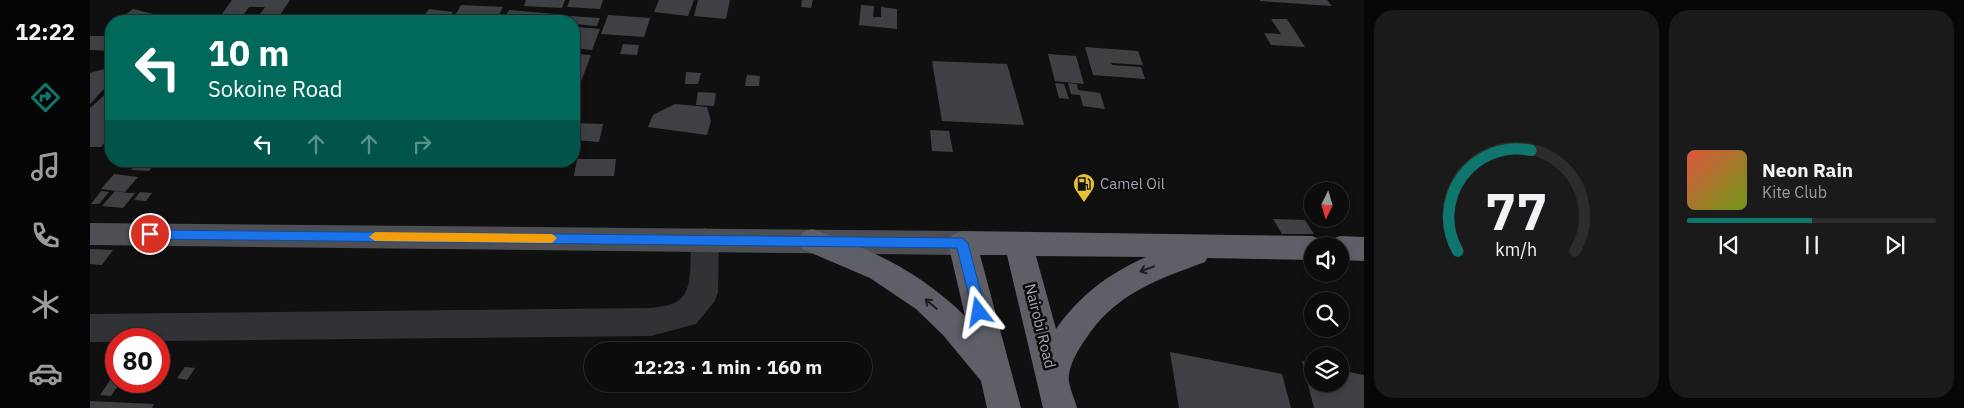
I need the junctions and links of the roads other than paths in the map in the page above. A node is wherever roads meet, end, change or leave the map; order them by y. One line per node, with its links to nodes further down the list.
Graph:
1 (90, 234): 2 (main road)
2 (705, 240): 3 (main road); 10 (lane)
3 (812, 241): 4 (main road); 12 (highway, one-way to 3)
4 (962, 243): 5 (highway); 12 (highway)
5 (1019, 244): 6 (highway); 11 (highway, Nairobi Road)
6 (1228, 246): 7 (highway); 11 (highway, one-way to 11)
7 (1304, 248)
8 (1349, 248): 9 (highway)
9 (1364, 249)
10 (90, 328)
11 (1052, 376): 13 (highway, Nairobi Road)
12 (1000, 394)
13 (1060, 408)

